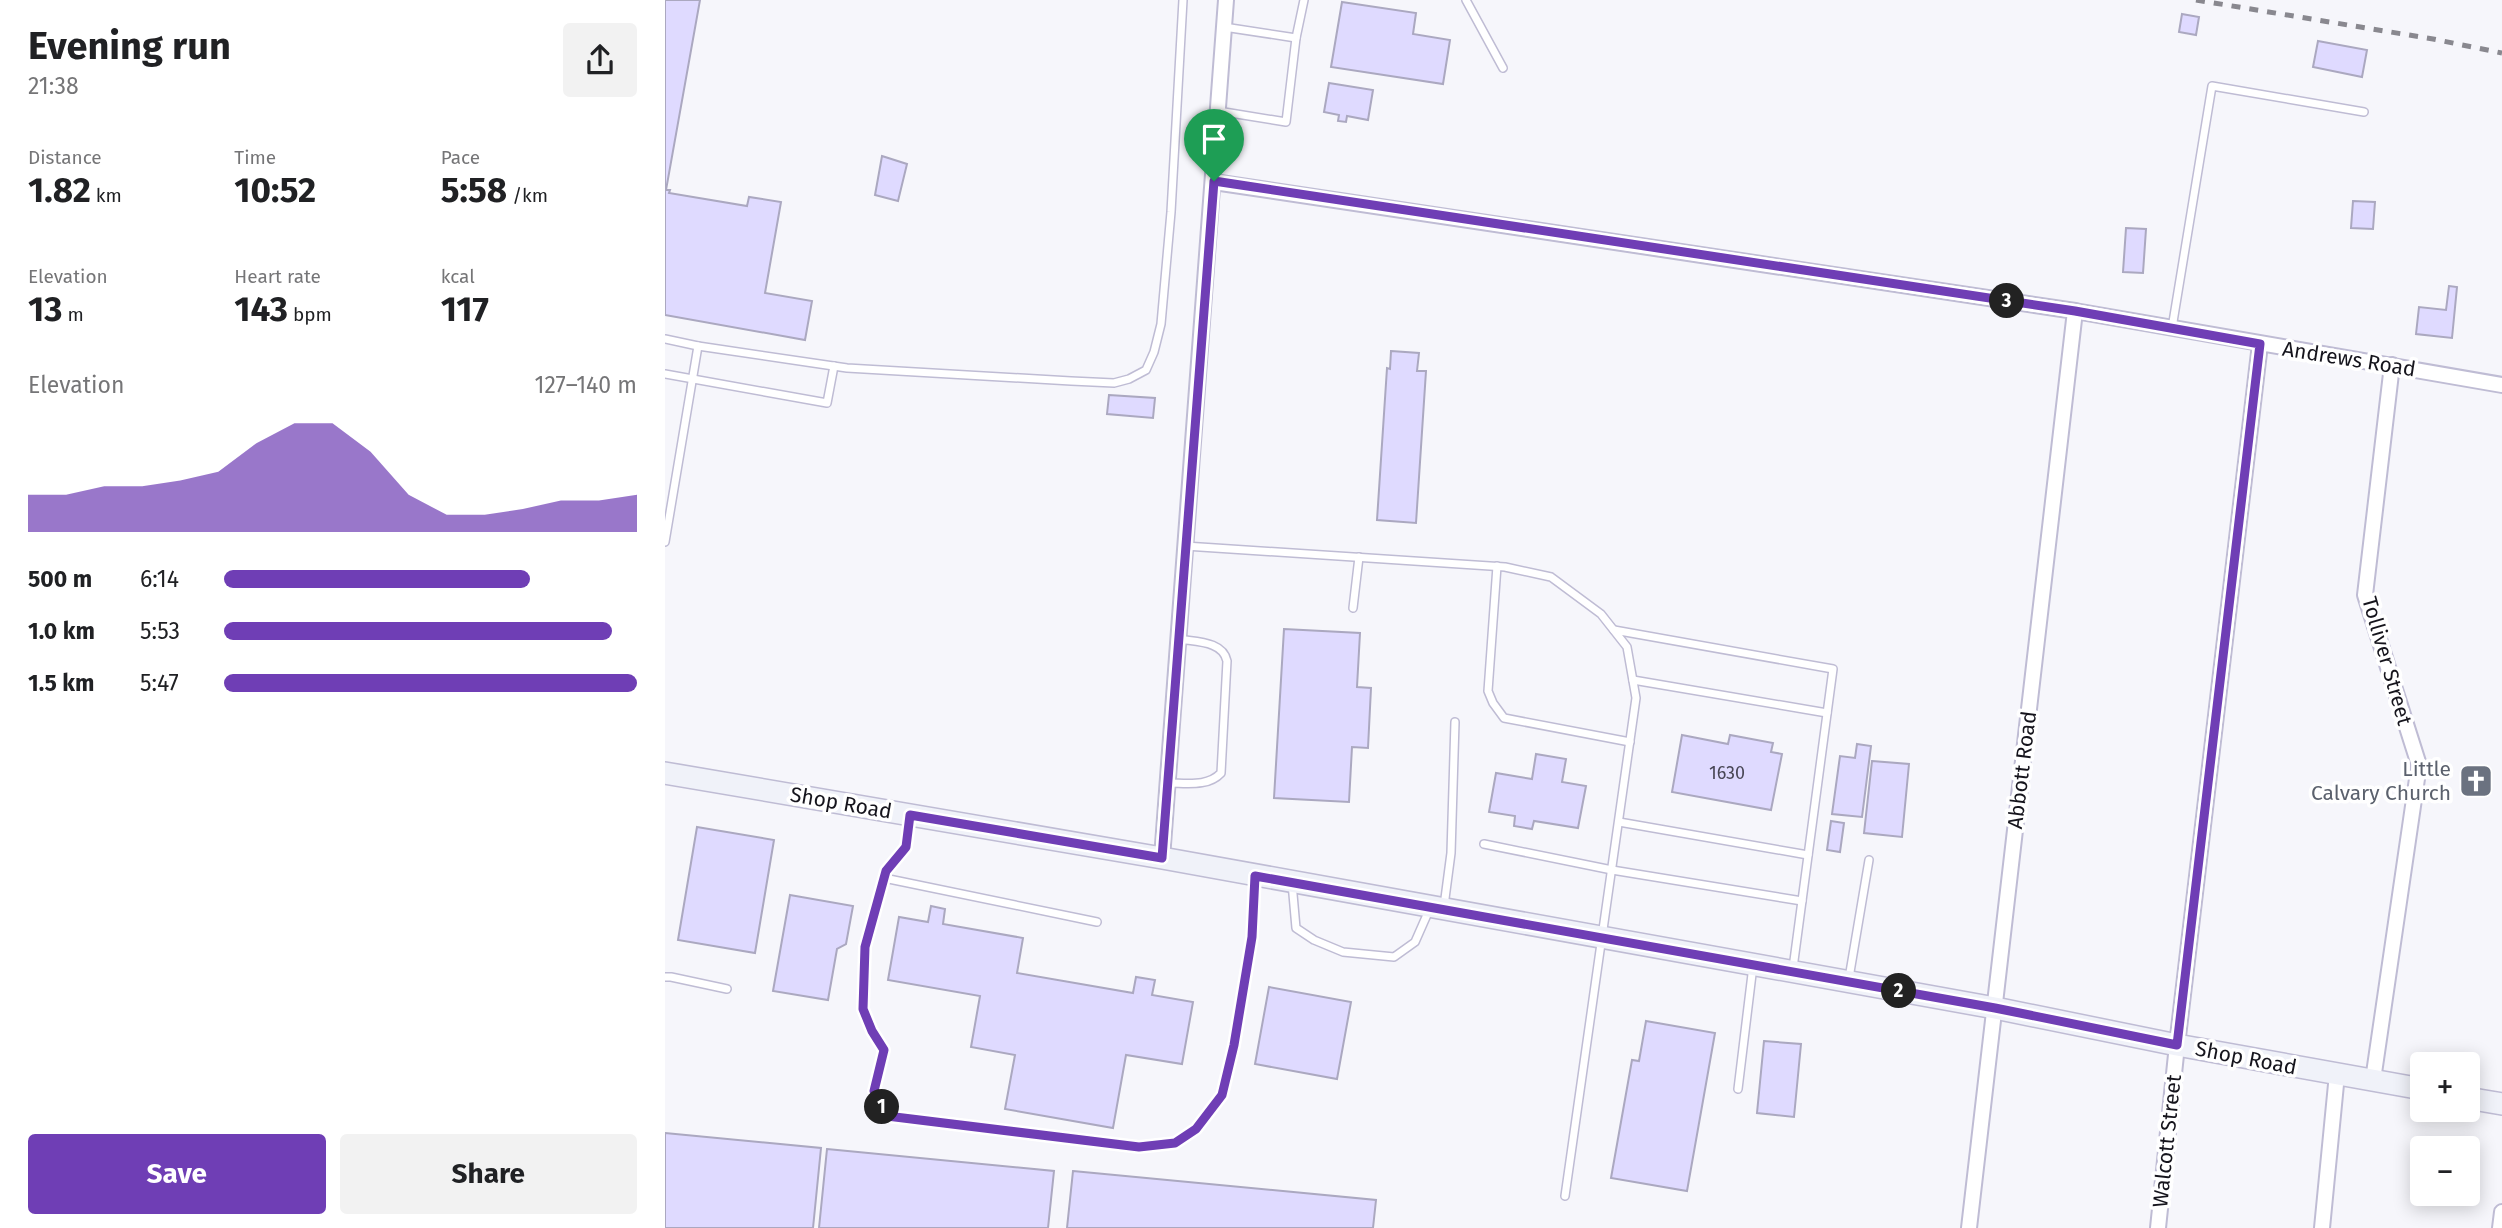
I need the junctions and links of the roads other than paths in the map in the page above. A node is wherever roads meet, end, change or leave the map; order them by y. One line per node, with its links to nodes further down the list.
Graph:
1 (1183, 0): 17 (lane)
2 (1226, 0): 5 (street)
3 (1304, 0): 6 (lane)
4 (1467, 0): 7 (lane)
5 (1224, 26): 6 (lane); 8 (street)
6 (1296, 38): 8 (lane)
7 (1503, 68)
8 (1219, 111): 10 (street)
9 (2364, 112): 12 (lane)
10 (1214, 181): 11 (street, Andrews Road); 22 (street)
11 (2075, 311): 12 (street, Andrews Road); 53 (street, Abbott Road)
12 (2172, 329): 14 (street, Andrews Road)
13 (665, 339): 15 (lane)
14 (2260, 344): 16 (street, Andrews Road); 54 (street, Walcott Street)
15 (698, 346): 17 (lane); 19 (lane)
16 (2392, 365): 20 (street, Andrews Road); 56 (street, Tolliver Street)
17 (834, 366): 19 (lane)
18 (665, 374): 19 (lane)
19 (692, 379): 21 (lane)
20 (2502, 385)
21 (665, 542)
22 (1185, 546): 23 (lane); 27 (street)
23 (1359, 558): 24 (lane); 25 (lane)
24 (1497, 566): 26 (lane); 31 (lane)
25 (1353, 608)
26 (1613, 630): 28 (lane); 29 (lane)
27 (1178, 639): 33 (street); 33 (lane)
28 (1633, 680): 29 (lane); 31 (lane)
29 (1827, 713): 37 (lane)
30 (1455, 722): 45 (lane)
31 (1630, 742): 35 (lane)
32 (665, 773): 34 (street, Shop Road)
33 (1167, 783): 38 (street)
34 (910, 815): 38 (street, Shop Road); 42 (lane)
35 (1619, 822): 37 (lane); 40 (lane)
36 (1484, 844): 40 (lane)
37 (1808, 855): 44 (lane)
38 (1162, 858): 41 (street, Shop Road)
39 (1869, 860): 51 (lane)
40 (1612, 870): 44 (lane); 47 (lane)
41 (1255, 876): 42 (lane); 43 (street, Shop Road)
42 (884, 878): 46 (lane)
43 (1292, 882): 45 (street, Shop Road); 45 (lane)
44 (1802, 901): 49 (lane)
45 (1437, 909): 47 (street, Shop Road)
46 (1097, 922)
47 (1603, 939): 48 (street, Shop Road); 61 (lane)
48 (1753, 965): 49 (street, Shop Road); 58 (lane)
49 (1792, 972): 51 (street, Shop Road)
50 (665, 977): 52 (lane)
51 (1849, 982): 53 (street, Shop Road)
52 (727, 989)
53 (1995, 1008): 54 (street, Shop Road); 63 (street, Abbott Road)
54 (2177, 1045): 55 (street, Shop Road); 64 (street, Walcott Street)
55 (2337, 1074): 56 (street, Shop Road); 65 (street)
56 (2373, 1080): 57 (street, Shop Road)
57 (2410, 1087)
58 (1738, 1089)
59 (2480, 1100): 60 (street)
60 (2502, 1104)
61 (1565, 1196)
62 (2502, 1212): 66 (street)
63 (1969, 1228)
64 (2158, 1228)
65 (2322, 1228)
66 (2500, 1228)

